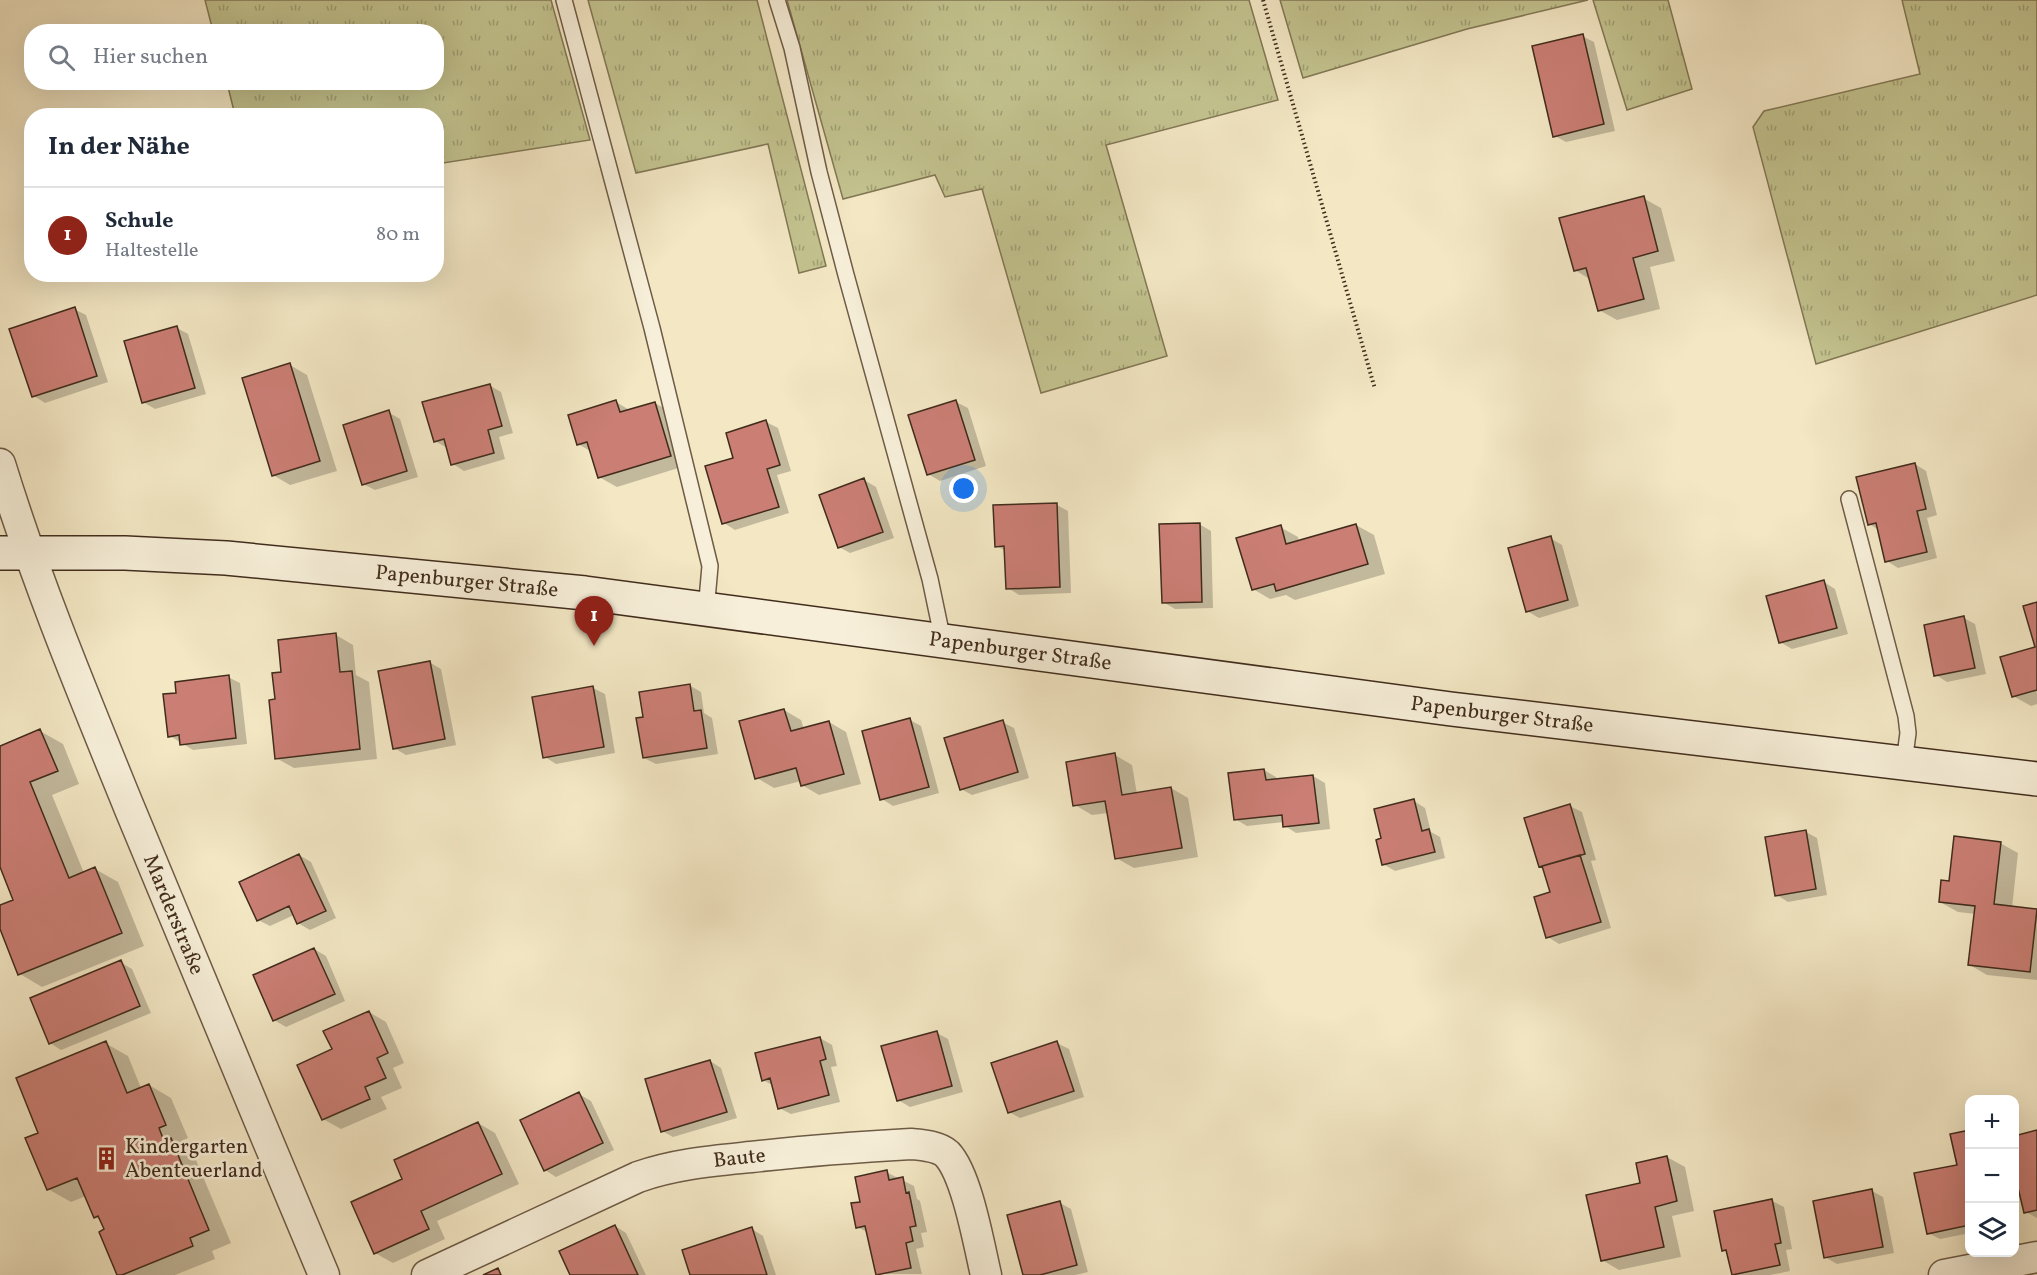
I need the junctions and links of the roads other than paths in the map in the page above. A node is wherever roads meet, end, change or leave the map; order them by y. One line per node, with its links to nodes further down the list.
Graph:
1 (564, 0): 6 (lane)
2 (777, 0): 7 (lane)
3 (0, 464): 5 (street, Marderstraße)
4 (1849, 499): 8 (lane)
5 (14, 552): 6 (street, Papenburger Straße); 11 (street, Marderstraße)
6 (706, 611): 7 (street, Papenburger Straße)
7 (943, 641): 8 (street, Papenburger Straße)
8 (1904, 763): 9 (street, Papenburger Straße)
9 (2037, 779)
10 (2037, 1257): 14 (street)
11 (324, 1275)
12 (426, 1275): 13 (street, Baute)
13 (986, 1275)
14 (1944, 1275)

